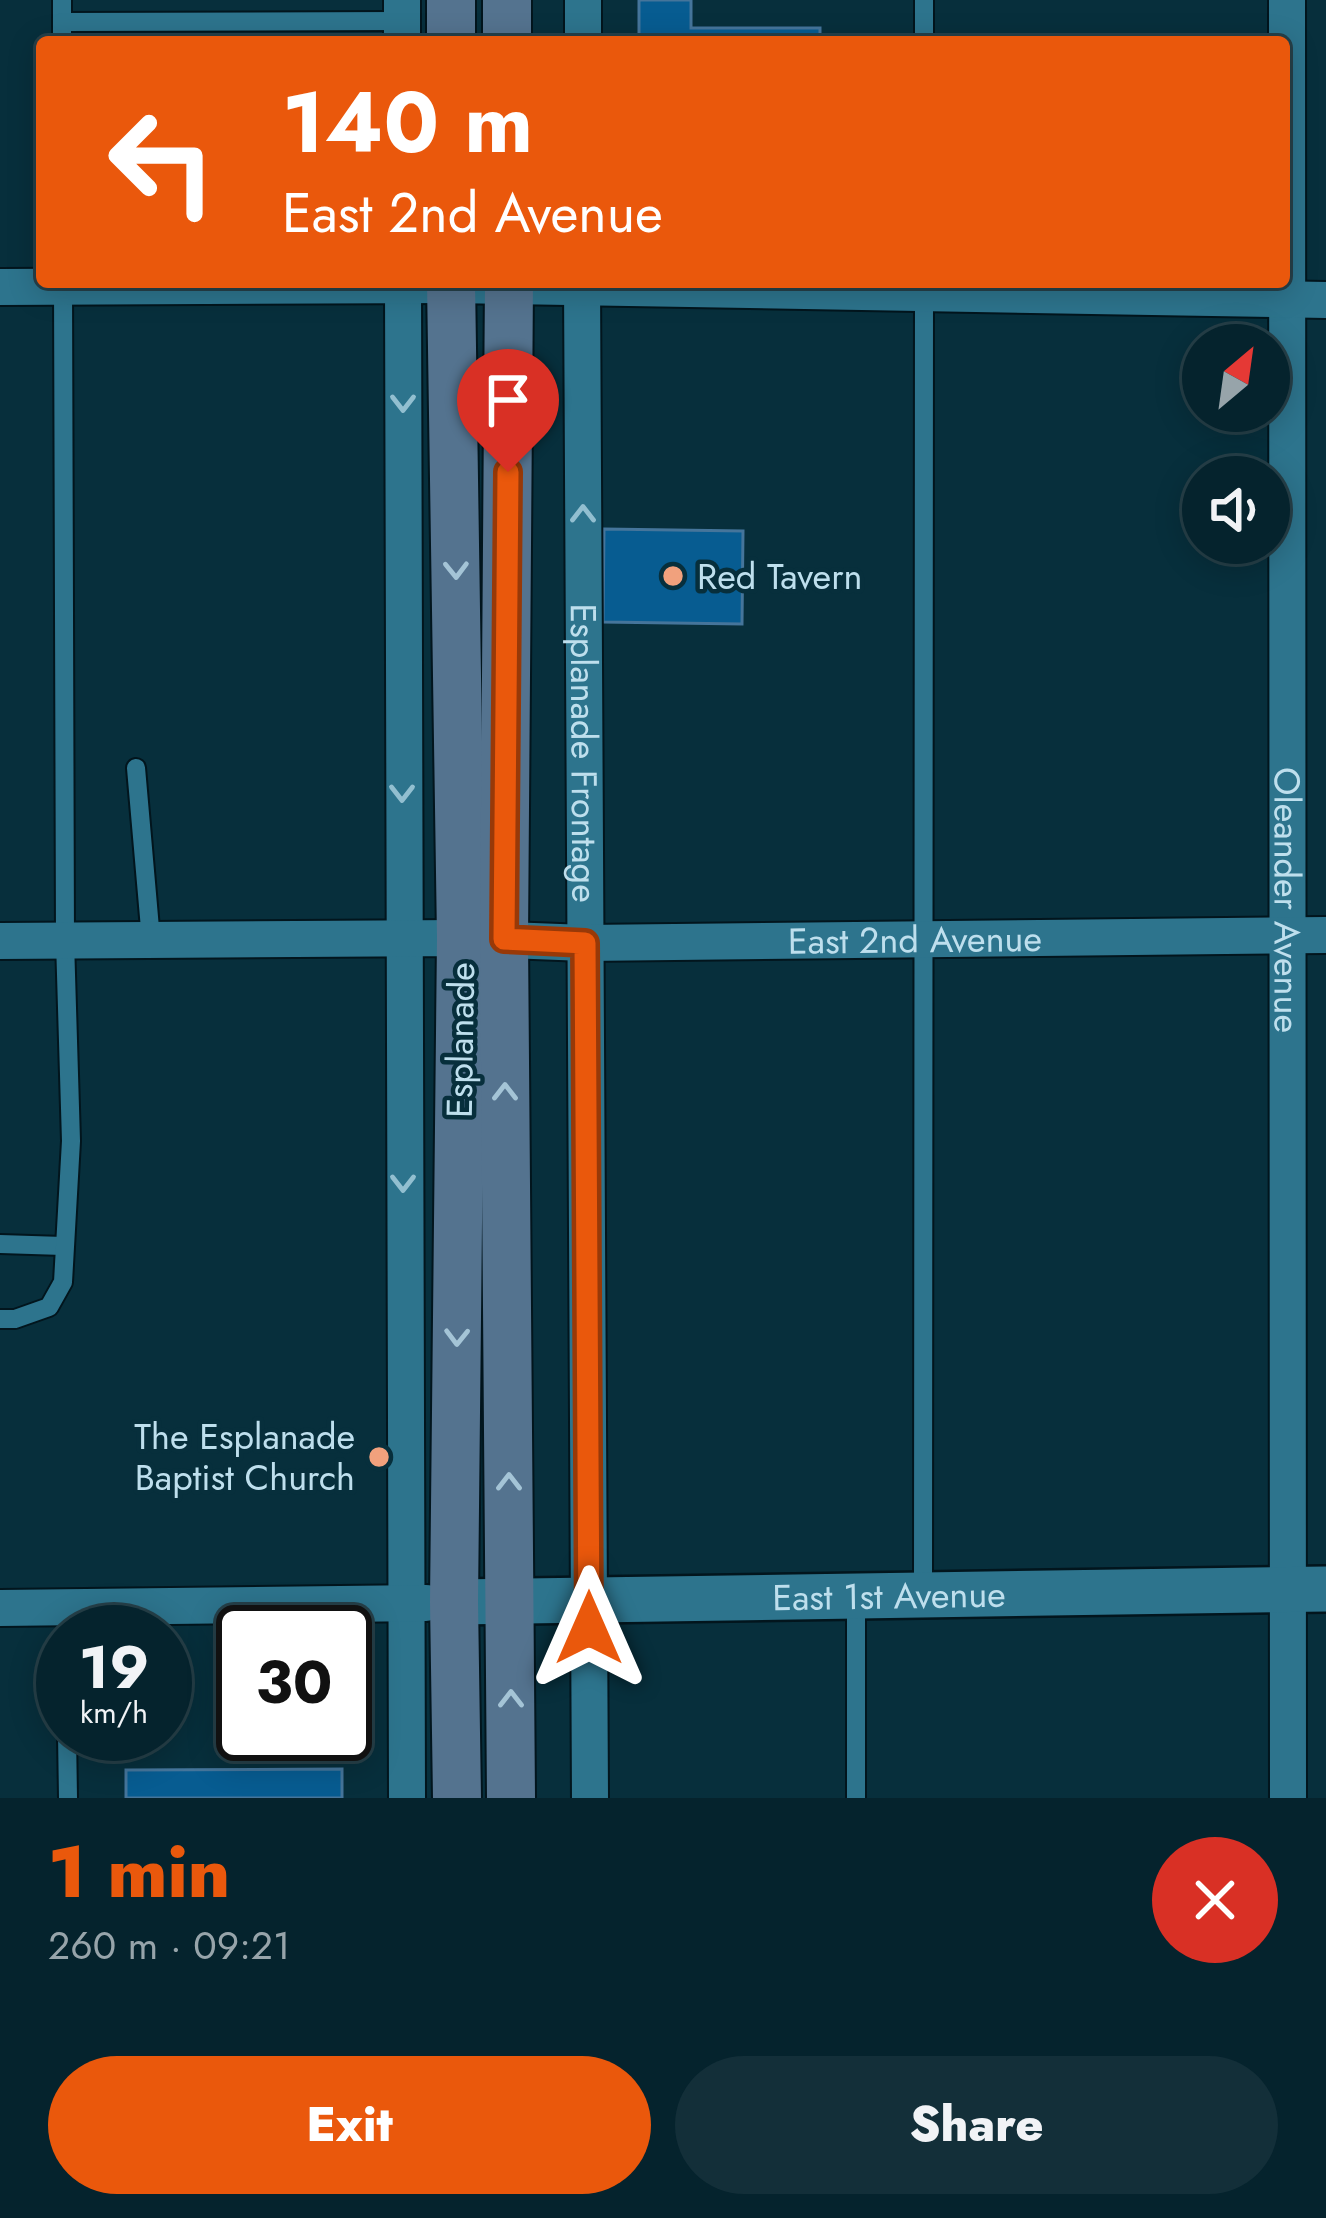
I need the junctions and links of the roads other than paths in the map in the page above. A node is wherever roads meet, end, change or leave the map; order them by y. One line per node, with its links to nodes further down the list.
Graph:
1 (62, 0): 8 (lane)
2 (451, 0): 9 (main road)
3 (507, 0): 10 (main road)
4 (583, 0): 11 (street)
5 (924, 0): 12 (lane)
6 (1287, 0): 13 (street, Oleander Avenue)
7 (402, 21): 8 (lane)
8 (62, 32)
9 (451, 36)
10 (507, 36)
11 (583, 36)
12 (924, 36)
13 (1287, 36)
14 (36, 285): 15 (street)
15 (0, 287)
16 (63, 288): 32 (lane)
17 (403, 288): 27 (street, one-way to 27)
18 (451, 288): 28 (main road, Esplanade, one-way to 28)
19 (509, 288): 28 (main road, Esplanade)
20 (582, 288): 33 (street, Esplanade Frontage, one-way to 20)
21 (924, 288): 23 (street); 29 (lane)
22 (1287, 288): 23 (street, Oleander Avenue)
23 (1287, 300): 24 (street); 26 (street, Oleander Avenue)
24 (1326, 300)
25 (136, 768): 30 (lane)
26 (1308, 934): 29 (street, East 2nd Avenue); 37 (street, Oleander Avenue)
27 (402, 939): 28 (street, East 2nd Avenue); 30 (street, East 2nd Avenue); 43 (street, one-way to 43)
28 (483, 939): 33 (street, East 2nd Avenue); 41 (main road, Esplanade, one-way to 28); 42 (main road, Esplanade, one-way to 42)
29 (922, 939): 33 (street, East 2nd Avenue); 38 (lane)
30 (151, 940): 32 (street, East 2nd Avenue)
31 (0, 941): 32 (street, East 2nd Avenue)
32 (65, 941): 35 (lane)
33 (585, 943): 40 (street, Esplanade Frontage)
34 (0, 1244): 35 (lane)
35 (63, 1246): 36 (lane)
36 (0, 1319)
37 (1306, 1588): 38 (street, East 1st Avenue); 54 (street, Oleander Avenue)
38 (923, 1593): 39 (street, East 1st Avenue)
39 (856, 1594): 40 (street, East 1st Avenue); 53 (lane)
40 (589, 1597): 41 (street, East 1st Avenue); 52 (street, Esplanade Frontage)
41 (510, 1599): 42 (street, East 1st Avenue); 51 (main road, Esplanade, one-way to 41)
42 (454, 1602): 43 (street); 50 (main road, Esplanade)
43 (406, 1604): 46 (street); 49 (street)
44 (0, 1608): 45 (street)
45 (36, 1614)
46 (192, 1614)
47 (68, 1761): 48 (lane)
48 (68, 1798)
49 (407, 1798)
50 (457, 1798)
51 (512, 1798)
52 (590, 1798)
53 (856, 1798)
54 (1288, 1798)

